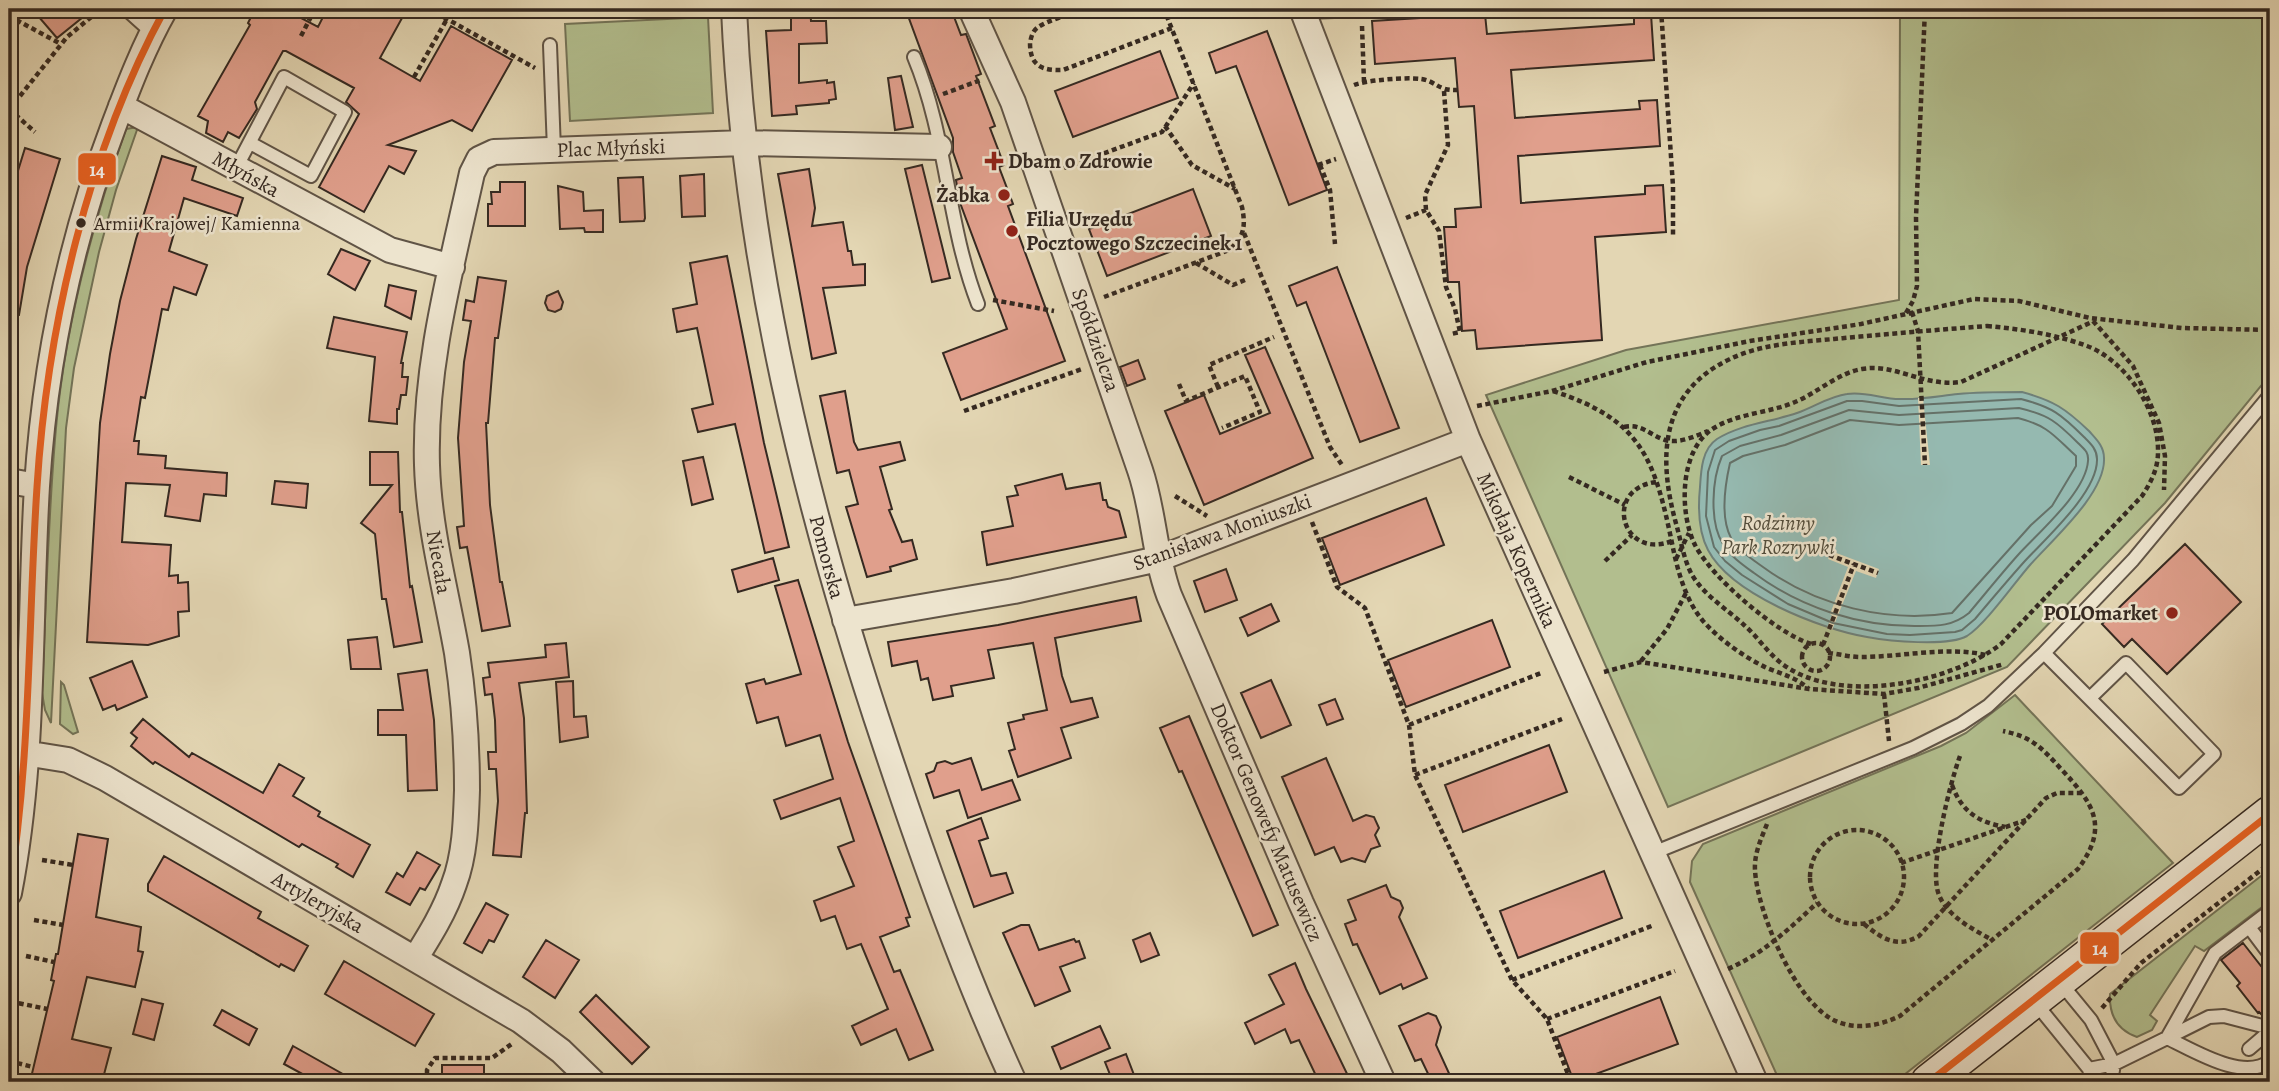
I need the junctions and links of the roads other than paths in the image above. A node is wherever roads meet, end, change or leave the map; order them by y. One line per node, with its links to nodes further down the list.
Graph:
1 (135, 9): 7 (street)
2 (734, 9): 12 (street, Pomorska)
3 (971, 9): 23 (street, Spółdzielcza)
4 (1395, 9): 6 (lane)
5 (1303, 10): 6 (lane); 20 (street, Mikołaja Kopernika)
6 (1362, 10)
7 (160, 18): 10 (street)
8 (550, 45): 14 (lane)
9 (914, 57): 13 (lane)
10 (121, 106): 16 (street, Młyńska); 22 (street)
11 (250, 143): 11 (lane); 16 (lane)
12 (744, 143): 13 (street, Plac Młyński); 14 (street, Plac Młyński); 24 (street, Pomorska)
13 (939, 147): 18 (lane)
14 (554, 150): 15 (street, Plac Młyński)
15 (479, 159): 17 (street, Niecała)
16 (236, 168): 17 (street, Młyńska)
17 (452, 267): 35 (street, Niecała)
18 (978, 304)
19 (2270, 395): 25 (lane)
20 (1468, 440): 23 (street, Stanisława Moniuszki); 30 (street, Mikołaja Kopernika)
21 (9, 481): 22 (street)
22 (37, 486): 27 (street)
23 (1158, 559): 24 (street, Stanisława Moniuszki); 45 (street, Doktor Genowefy Matusewicz)
24 (845, 620): 44 (street, Pomorska)
25 (2044, 653): 26 (lane); 30 (lane)
26 (2090, 698): 26 (lane)
27 (17, 751): 31 (street); 35 (street, Artyleryjska)
28 (2270, 814): 36 (street)
29 (2270, 841): 36 (street)
30 (1653, 853): 46 (street, Mikołaja Kopernika)
31 (9, 893)
32 (2270, 911): 33 (lane)
33 (2249, 927): 34 (lane); 38 (lane)
34 (2270, 955)
35 (415, 959): 43 (street, Artyleryjska)
36 (2060, 1003): 41 (lane); 42 (lane); 47 (street); 48 (street)
37 (2270, 1030): 38 (lane); 39 (lane)
38 (2167, 1038): 40 (lane); 41 (lane)
39 (2249, 1049)
40 (2270, 1061)
41 (2114, 1064): 42 (lane); 49 (lane)
42 (2090, 1076)
43 (593, 1082)
44 (1014, 1082)
45 (1383, 1082)
46 (1755, 1082)
47 (1929, 1082)
48 (1964, 1082)
49 (2111, 1082)

